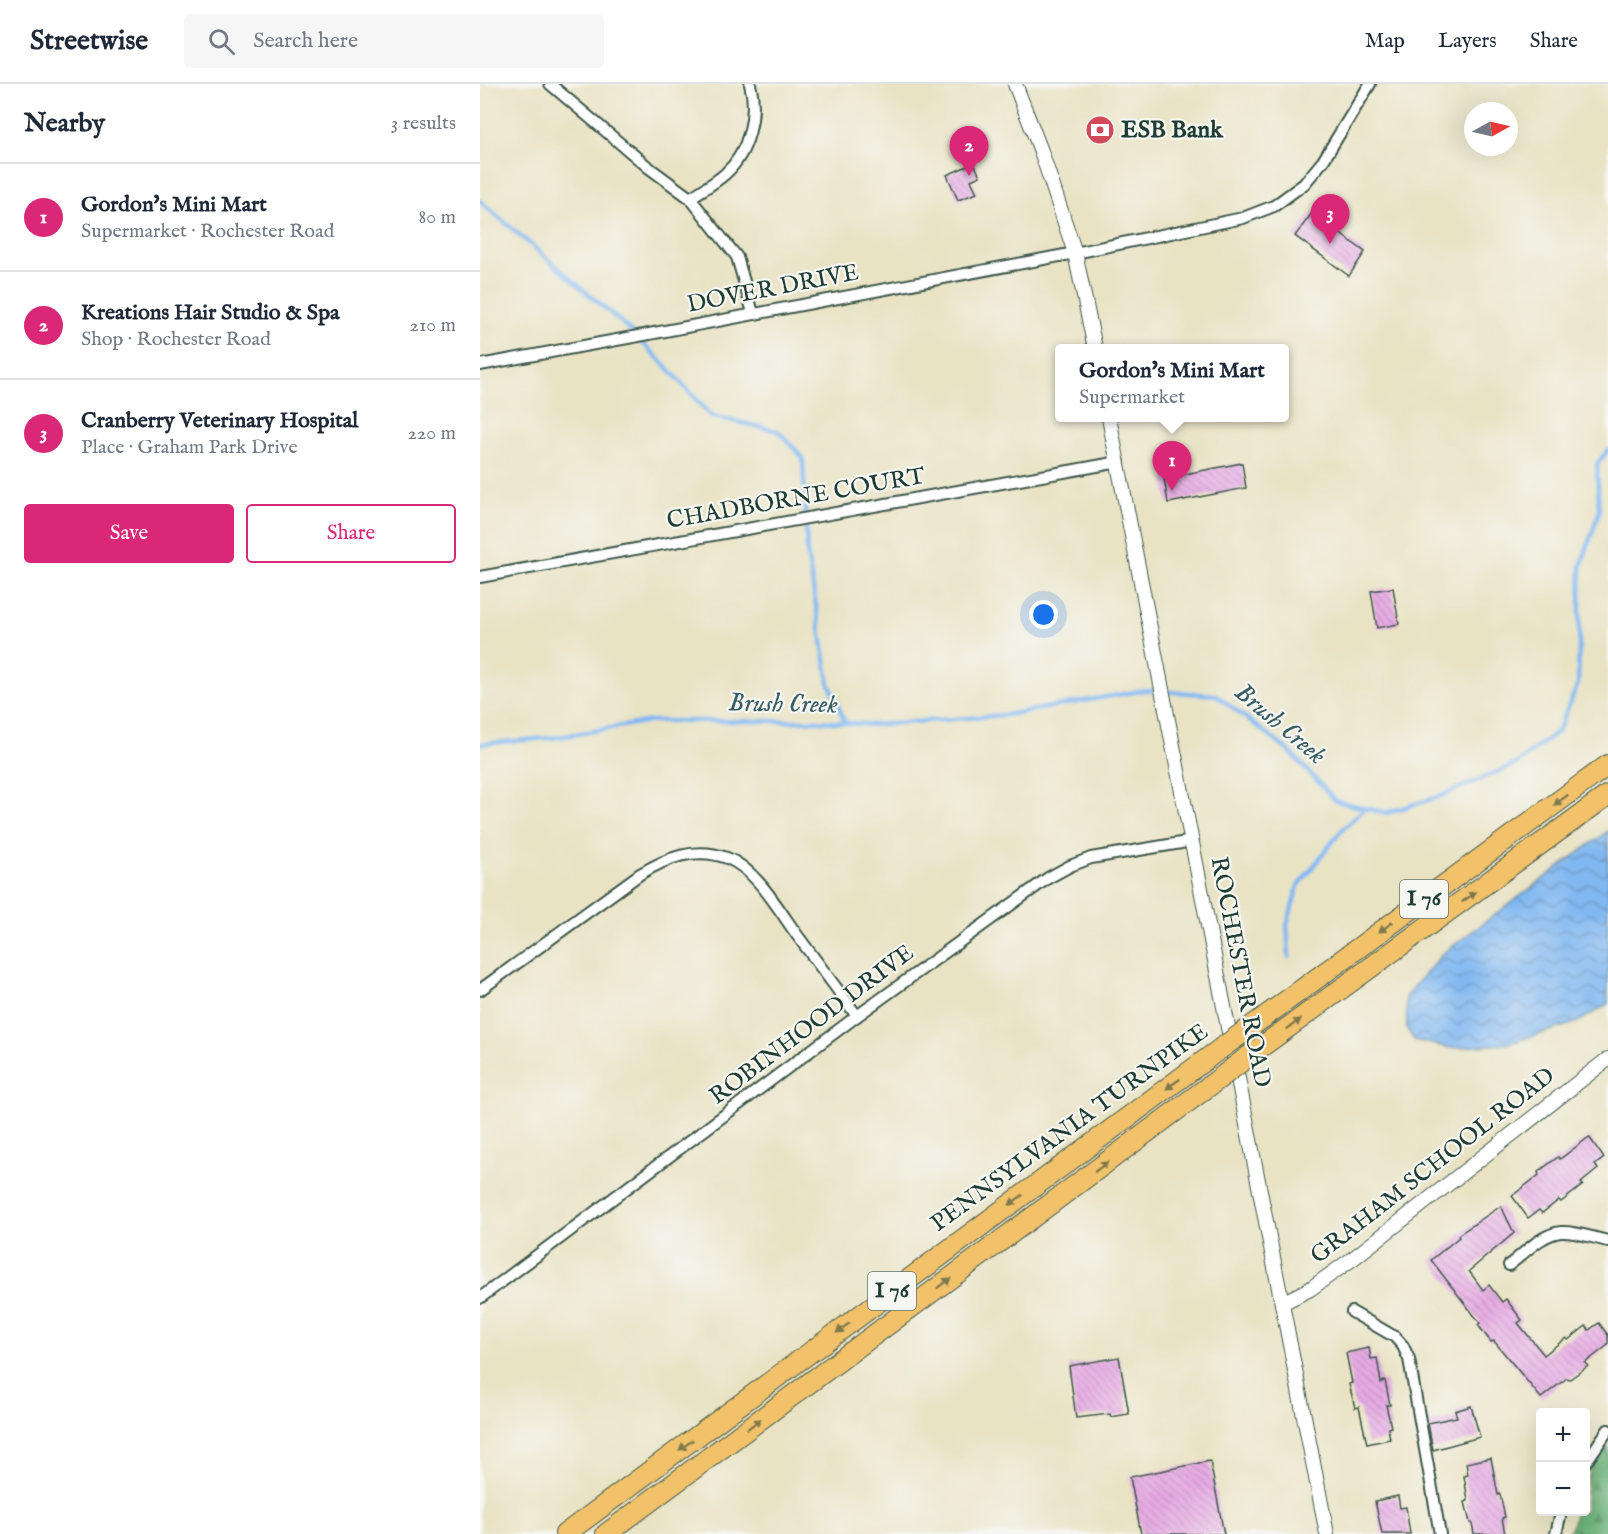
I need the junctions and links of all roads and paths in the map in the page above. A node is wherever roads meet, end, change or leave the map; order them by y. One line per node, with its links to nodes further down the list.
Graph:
1 (550, 84): 5 (street)
2 (750, 84): 5 (street)
3 (1015, 84): 6 (street)
4 (1370, 84): 6 (street, DOVER DRIVE)
5 (690, 198): 7 (street)
6 (1075, 253): 7 (street, DOVER DRIVE); 8 (street)
7 (753, 314): 9 (street, DOVER DRIVE)
8 (1094, 344)
9 (480, 365)
10 (1110, 422): 11 (street, ROCHESTER ROAD)
11 (1119, 462): 12 (street, CHADBORNE COURT); 15 (street, ROCHESTER ROAD)
12 (480, 577)
13 (1608, 765): 27 (highway, PENNSYLVANIA TURNPIKE / I 76, one-way to 27, bridge)
14 (1608, 795): 28 (highway, PENNSYLVANIA TURNPIKE / I 76, one-way to 14, bridge)
15 (1193, 841): 17 (street, ROBINHOOD DRIVE); 22 (street, ROCHESTER ROAD)
16 (480, 990): 17 (street)
17 (857, 1016): 21 (street, ROBINHOOD DRIVE)
18 (1608, 1059): 22 (street, GRAHAM SCHOOL ROAD)
19 (1608, 1241): 20 (street)
20 (1509, 1265)
21 (480, 1298)
22 (1282, 1303): 29 (street, ROCHESTER ROAD)
23 (1352, 1312): 30 (street)
24 (1608, 1430): 25 (street)
25 (1590, 1456)
26 (1560, 1516): 31 (street)
27 (565, 1534)
28 (606, 1534)
29 (1327, 1534)
30 (1440, 1534)
31 (1556, 1534)

